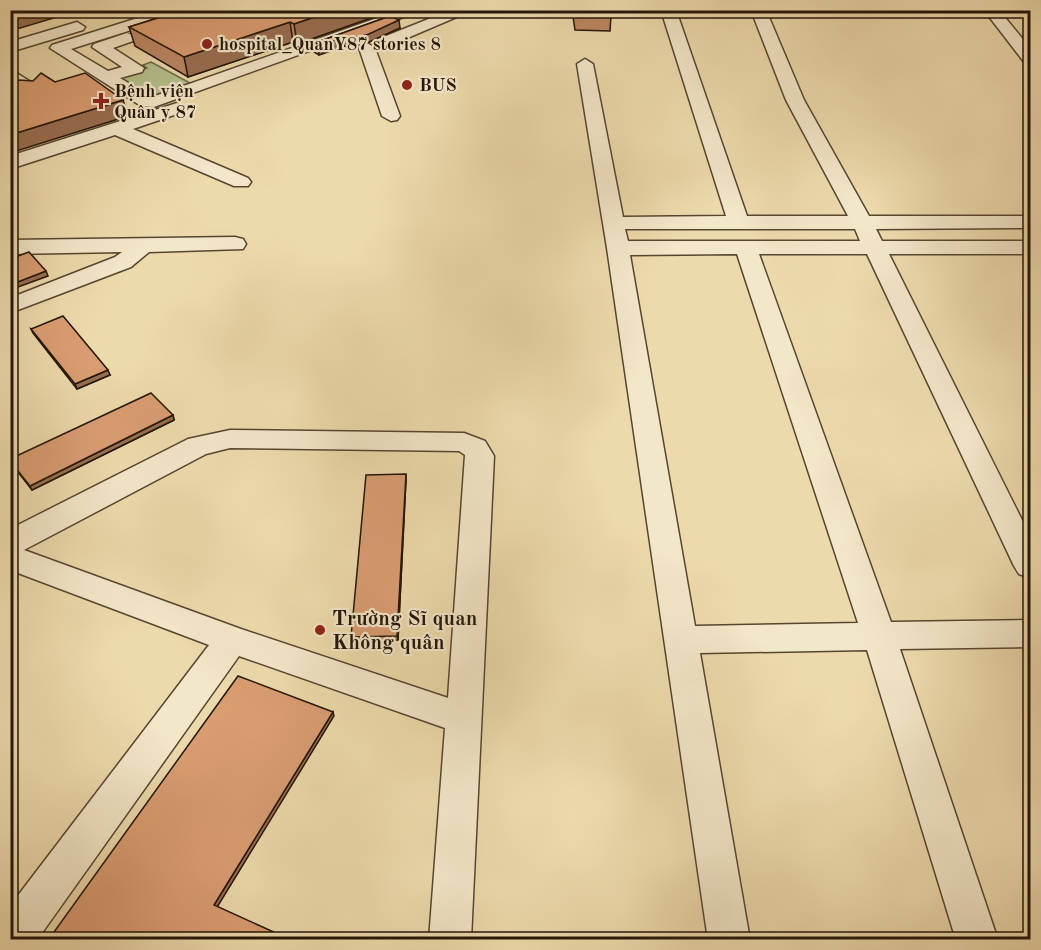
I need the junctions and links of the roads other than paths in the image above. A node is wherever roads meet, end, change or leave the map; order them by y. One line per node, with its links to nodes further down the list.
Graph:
1 (466, 10): 12 (street)
2 (668, 10): 27 (street)
3 (758, 10): 25 (street)
4 (991, 10): 15 (street)
5 (133, 11): 9 (street)
6 (175, 12): 8 (street)
7 (404, 12): 19 (street)
8 (123, 34): 11 (street); 13 (street)
9 (41, 38): 10 (street); 13 (street)
10 (10, 47)
11 (100, 47): 13 (street); 19 (street)
12 (367, 48): 14 (street); 21 (street)
13 (65, 52): 19 (street)
14 (345, 55)
15 (1030, 58)
16 (585, 64): 28 (street)
17 (312, 65): 22 (street)
18 (10, 74): 20 (street)
19 (107, 77)
20 (33, 91)
21 (391, 116)
22 (115, 128): 23 (street); 24 (street)
23 (10, 163)
24 (241, 182)
25 (862, 222): 26 (street); 27 (street); 33 (street)
26 (1030, 222)
27 (742, 235): 28 (street); 33 (street); 39 (street)
28 (615, 236): 41 (street)
29 (235, 244): 30 (street)
30 (143, 246): 31 (street); 34 (street)
31 (10, 247)
32 (1030, 247): 33 (street)
33 (874, 248): 37 (street)
34 (10, 306)
35 (10, 543): 42 (street)
36 (10, 557): 40 (street)
37 (1030, 566)
38 (1030, 633): 39 (street)
39 (879, 636): 41 (street); 46 (street)
40 (232, 640): 42 (street); 43 (street)
41 (680, 640): 45 (street)
42 (464, 719): 44 (street)
43 (11, 939)
44 (450, 939)
45 (729, 939)
46 (977, 939)

